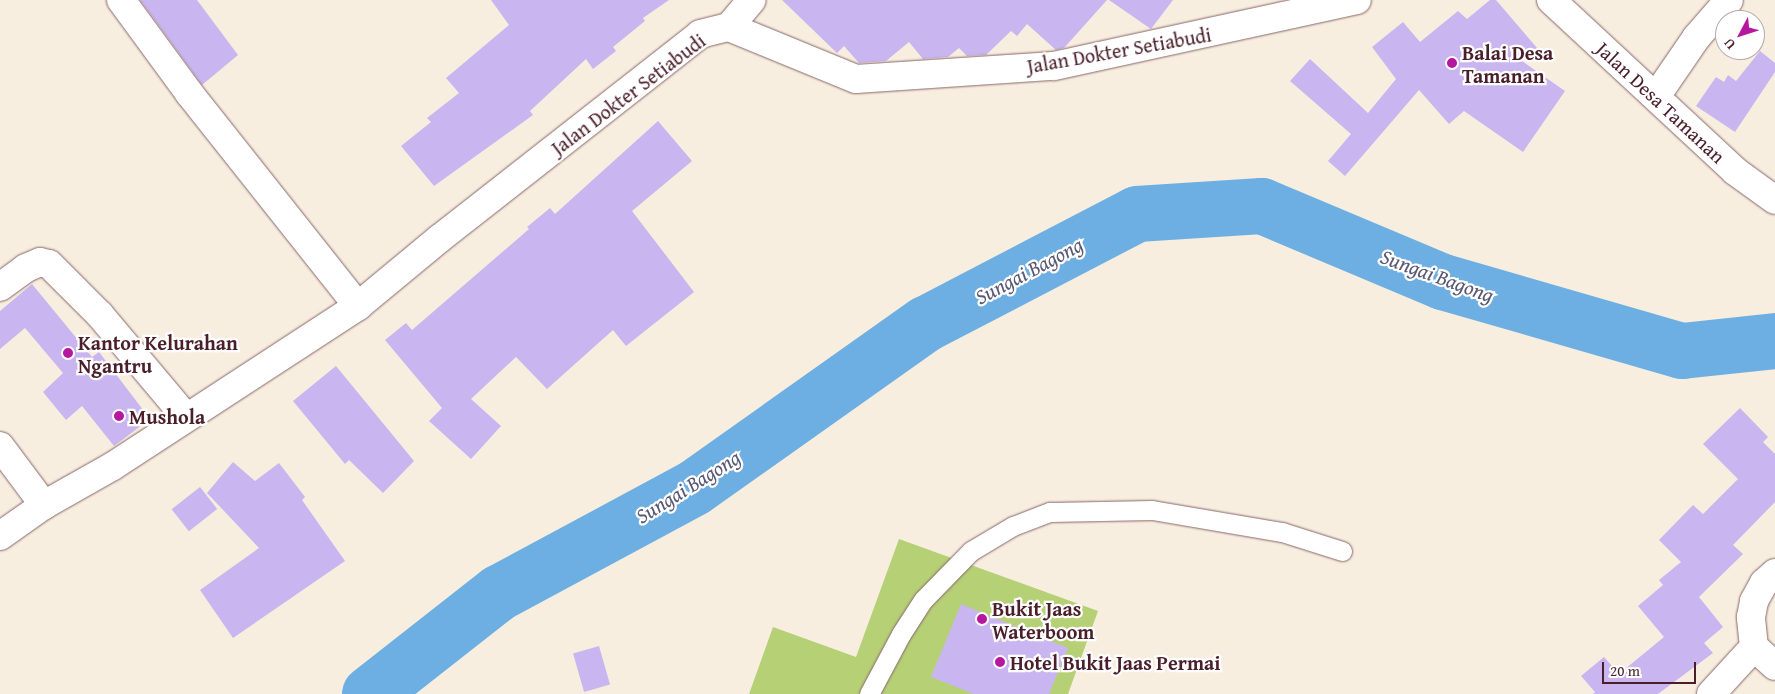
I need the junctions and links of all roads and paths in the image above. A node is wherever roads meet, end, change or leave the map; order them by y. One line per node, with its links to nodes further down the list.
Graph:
1 (121, 0): 10 (street)
2 (752, 0): 6 (street)
3 (1357, 0): 6 (street, Jalan Dokter Setiabudi)
4 (1551, 0): 7 (street, Jalan Desa Tamanan)
5 (1729, 0): 7 (street)
6 (729, 27): 10 (street, Jalan Dokter Setiabudi)
7 (1657, 95): 8 (street, Jalan Desa Tamanan)
8 (1775, 200)
9 (0, 287): 11 (street)
10 (358, 306): 11 (street, Jalan Dokter Setiabudi)
11 (186, 417): 13 (street, Jalan Dokter Setiabudi)
12 (0, 446): 13 (street)
13 (44, 505): 14 (street, Jalan Dokter Setiabudi)
14 (0, 536)
15 (1342, 551): 19 (lane)
16 (1775, 574): 17 (street)
17 (1754, 647): 18 (street); 20 (street)
18 (1775, 666)
19 (869, 694)
20 (1711, 694)

